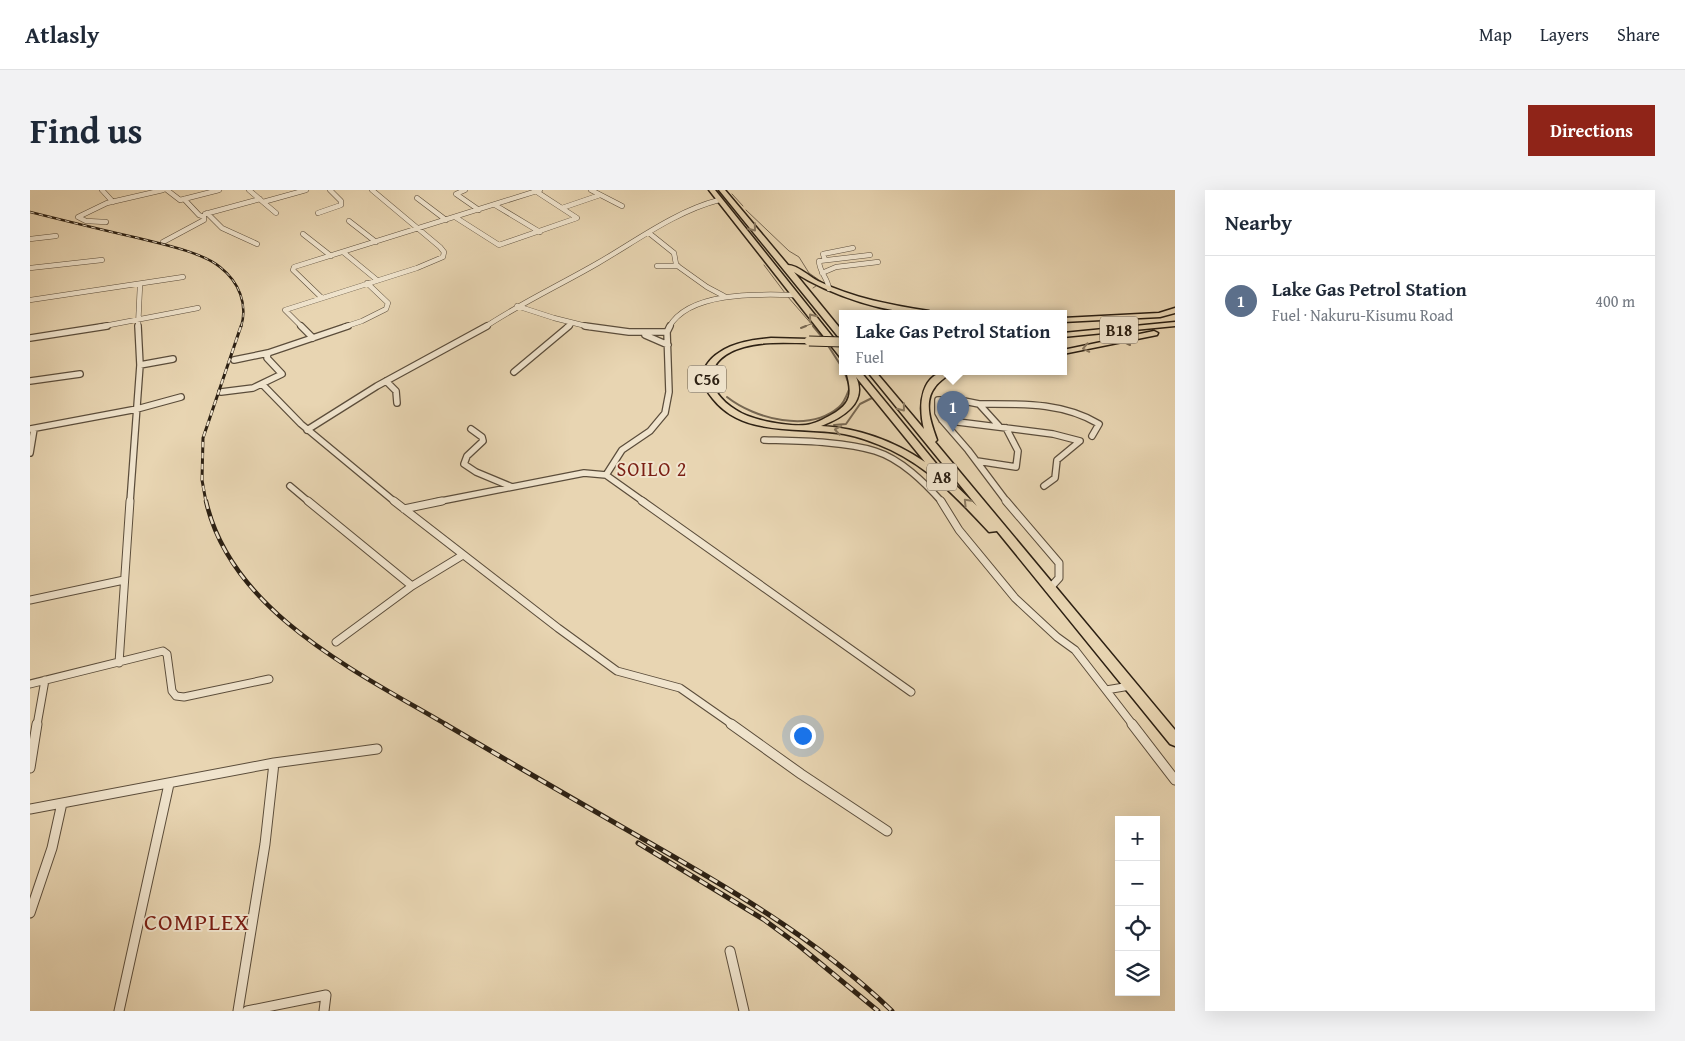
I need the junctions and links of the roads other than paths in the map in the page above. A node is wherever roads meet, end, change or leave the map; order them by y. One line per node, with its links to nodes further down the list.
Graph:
1 (102, 190): 19 (street)
2 (163, 190): 19 (street)
3 (167, 190): 16 (street)
4 (219, 190): 16 (street)
5 (249, 190): 18 (street)
6 (306, 190): 18 (street)
7 (330, 190): 26 (street)
8 (372, 190): 32 (street)
9 (465, 190): 23 (street)
10 (536, 190): 20 (street); 22 (street)
11 (590, 190): 14 (street)
12 (712, 190): 17 (highway)
13 (722, 190): 43 (highway, one-way to 43)
14 (600, 195): 21 (street); 22 (street)
15 (417, 198): 29 (street)
16 (184, 199): 27 (street)
17 (719, 200): 34 (street); 60 (highway)
18 (261, 201): 24 (street); 25 (street)
19 (113, 202): 30 (street)
20 (495, 205): 23 (street); 33 (street)
21 (622, 206)
22 (562, 208): 33 (street)
23 (479, 210): 28 (street)
24 (208, 213): 27 (street); 40 (street)
25 (276, 213)
26 (318, 213)
27 (202, 216): 38 (street)
28 (455, 217): 29 (street); 33 (street)
29 (446, 220): 32 (street)
30 (106, 222)
31 (349, 222): 39 (street)
32 (418, 228): 39 (street); 56 (street)
33 (540, 232)
34 (649, 233): 52 (street); 64 (street)
35 (303, 234): 45 (street)
36 (56, 236): 37 (street)
37 (30, 239)
38 (164, 242)
39 (376, 242): 42 (street)
40 (257, 244)
41 (853, 248): 48 (street)
42 (343, 252): 45 (street); 56 (street)
43 (775, 254): 59 (highway); 77 (highway)
44 (870, 255): 46 (street)
45 (331, 256): 62 (street)
46 (856, 257): 48 (street); 50 (street)
47 (102, 260): 53 (street)
48 (825, 260): 54 (street)
49 (878, 262): 50 (street)
50 (863, 264): 54 (street)
51 (657, 266): 52 (street)
52 (676, 266): 61 (street)
53 (30, 268)
54 (822, 272): 59 (street)
55 (184, 277): 58 (street)
56 (377, 280): 57 (street)
57 (367, 283): 62 (street); 83 (street)
58 (140, 285): 63 (street); 72 (street)
59 (829, 289): 67 (highway)
60 (794, 295): 61 (street); 86 (highway, one-way to 60)
61 (724, 296): 76 (street)
62 (322, 298): 83 (street)
63 (30, 300)
64 (529, 300): 65 (street); 69 (street)
65 (517, 306): 69 (street); 99 (street)
66 (198, 308): 72 (street)
67 (912, 310)
68 (1175, 310): 70 (highway)
69 (530, 311): 73 (street)
70 (1160, 315): 71 (highway); 79 (highway)
71 (1067, 320)
72 (138, 321): 82 (street); 91 (street)
73 (570, 324): 78 (street); 92 (street)
74 (1175, 324): 79 (highway, B18)
75 (1171, 329): 81 (highway, B18); 87 (highway, one-way to 87)
76 (668, 332): 78 (street); 85 (street)
77 (839, 332)
78 (636, 333): 85 (street)
79 (1094, 333): 80 (highway, B18)
80 (1067, 336)
81 (1067, 337)
82 (30, 338)
83 (313, 338): 88 (street)
84 (839, 342): 107 (highway, C56, bridge)
85 (668, 345): 117 (street)
86 (839, 350)
87 (1067, 351)
88 (268, 353): 90 (street); 100 (street)
89 (174, 359): 91 (street)
90 (234, 360)
91 (140, 365): 105 (street)
92 (514, 372)
93 (80, 374): 98 (street)
94 (851, 375): 107 (highway)
95 (859, 375): 118 (highway, A8)
96 (874, 375): 114 (highway, A8, one-way to 114)
97 (943, 375): 114 (highway)
98 (30, 381)
99 (386, 381): 103 (street); 111 (street)
100 (262, 384): 101 (street); 111 (street)
101 (221, 392)
102 (181, 397): 105 (street)
103 (397, 403)
104 (979, 404): 106 (street); 108 (street); 112 (street)
105 (137, 409): 109 (street); 125 (street)
106 (942, 420): 108 (street); 116 (street)
107 (807, 427): 118 (highway, one-way to 107)
108 (1002, 427): 116 (street); 120 (street)
109 (32, 429): 115 (street)
110 (471, 429): 121 (street)
111 (307, 430): 122 (street)
112 (1092, 436)
113 (764, 440): 135 (street)
114 (934, 448): 124 (highway, A8)
115 (30, 452)
116 (977, 461): 127 (street)
117 (606, 475): 121 (street); 136 (street)
118 (945, 480): 124 (highway, A8, one-way to 118)
119 (290, 486): 126 (street)
120 (1044, 486)
121 (512, 487): 122 (street)
122 (404, 509): 123 (street)
123 (463, 555): 126 (street); 145 (street)
124 (1038, 575): 127 (highway, A8)
125 (124, 580): 128 (street); 130 (street)
126 (412, 586): 129 (street)
127 (1049, 589): 134 (highway, A8)
128 (30, 600)
129 (336, 642)
130 (119, 663): 131 (street); 132 (street)
131 (268, 679)
132 (45, 680): 133 (street); 140 (street)
133 (30, 684)
134 (1130, 686): 135 (street); 137 (highway, A8)
135 (1106, 690): 141 (street)
136 (911, 692)
137 (1175, 740)
138 (377, 748): 139 (street)
139 (274, 763): 142 (street); 149 (street)
140 (30, 768)
141 (1175, 780)
142 (169, 784): 143 (street); 148 (street)
143 (62, 803): 144 (street); 146 (street)
144 (30, 809)
145 (887, 831)
146 (30, 913)
147 (730, 951): 152 (street)
148 (119, 1011)
149 (238, 1011)
150 (247, 1011): 151 (street)
151 (324, 1011)
152 (744, 1011)

